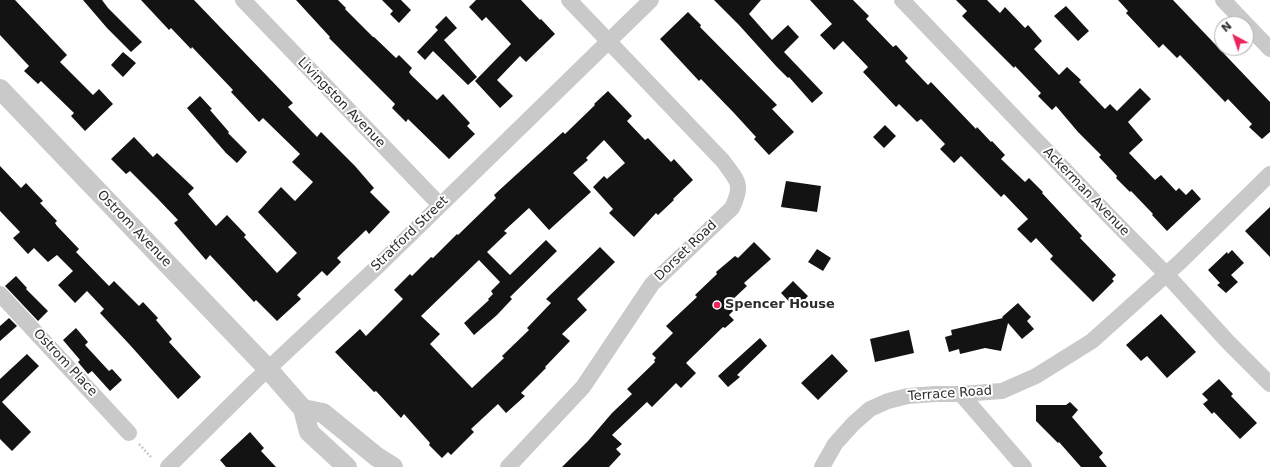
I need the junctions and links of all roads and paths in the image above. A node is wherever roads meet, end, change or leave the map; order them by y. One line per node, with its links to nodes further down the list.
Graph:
1 (243, 0): 12 (street, Livingston Avenue)
2 (569, 0): 8 (street, Dorset Road)
3 (651, 0): 8 (street, Stratford Street)
4 (902, 0): 13 (street, Ackerman Avenue)
5 (1222, 0): 6 (street)
6 (1238, 16)
7 (1254, 32): 9 (street)
8 (608, 41): 12 (street, Stratford Street); 23 (street, Dorset Road)
9 (1270, 49)
10 (0, 89): 15 (street, Ostrom Avenue)
11 (1270, 174): 13 (street, Terrace Road)
12 (440, 205): 15 (street, Stratford Street)
13 (1166, 274): 16 (street, Ackerman Avenue); 17 (street, Terrace Road)
14 (0, 294): 19 (street, Ostrom Place)
15 (268, 369): 18 (street, Ostrom Avenue); 20 (street, Stratford Street)
16 (1270, 384)
17 (961, 394): 24 (street, Terrace Road); 25 (street)
18 (303, 409): 21 (street); 22 (street)
19 (129, 433)
20 (168, 467)
21 (347, 467)
22 (393, 467)
23 (508, 467)
24 (822, 467)
25 (1024, 467)

